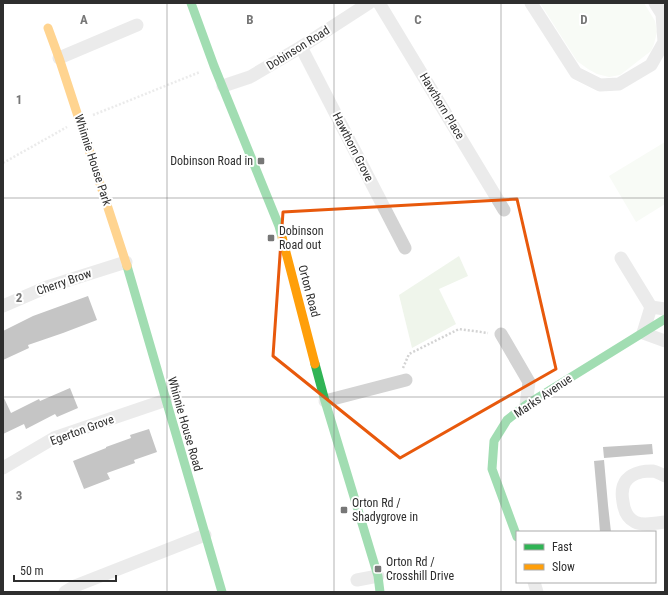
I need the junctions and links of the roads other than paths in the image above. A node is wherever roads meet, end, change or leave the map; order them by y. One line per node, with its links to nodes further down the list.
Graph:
1 (191, 3): 10 (street, Orton Road)
2 (369, 3): 8 (street, Dobinson Road)
3 (379, 3): 11 (street, Hawthorn Place)
4 (531, 3): 5 (street)
5 (655, 3)
6 (137, 25): 9 (street)
7 (48, 28): 9 (street, Whinnie House Park)
8 (301, 47): 10 (street, Dobinson Road); 12 (street, Hawthorn Grove)
9 (59, 58): 14 (street, Whinnie House Park)
10 (223, 86): 26 (street, Orton Road)
11 (504, 210)
12 (405, 248)
13 (621, 258): 16 (street)
14 (126, 262): 15 (street, Cherry Brow); 25 (street, Whinnie House Road)
15 (3, 306)
16 (651, 307): 17 (street); 19 (street)
17 (665, 309)
18 (665, 319): 19 (street, Marks Avenue)
19 (643, 333): 21 (street); 24 (street, Marks Avenue)
20 (501, 334): 23 (street)
21 (665, 341)
22 (406, 380): 26 (street)
23 (529, 382): 24 (street); 27 (street)
24 (552, 388): 27 (street, Marks Avenue)
25 (166, 400): 28 (street, Egerton Grove); 32 (street, Whinnie House Road)
26 (325, 401): 33 (street, Orton Road)
27 (526, 405): 31 (street, Marks Avenue)
28 (3, 468)
29 (665, 476): 30 (street)
30 (665, 522)
31 (516, 534)
32 (205, 535): 35 (street); 36 (street, Whinnie House Road)
33 (378, 576): 34 (street); 37 (street, Orton Road)
34 (357, 580)
35 (65, 592)
36 (222, 592)
37 (380, 592)

